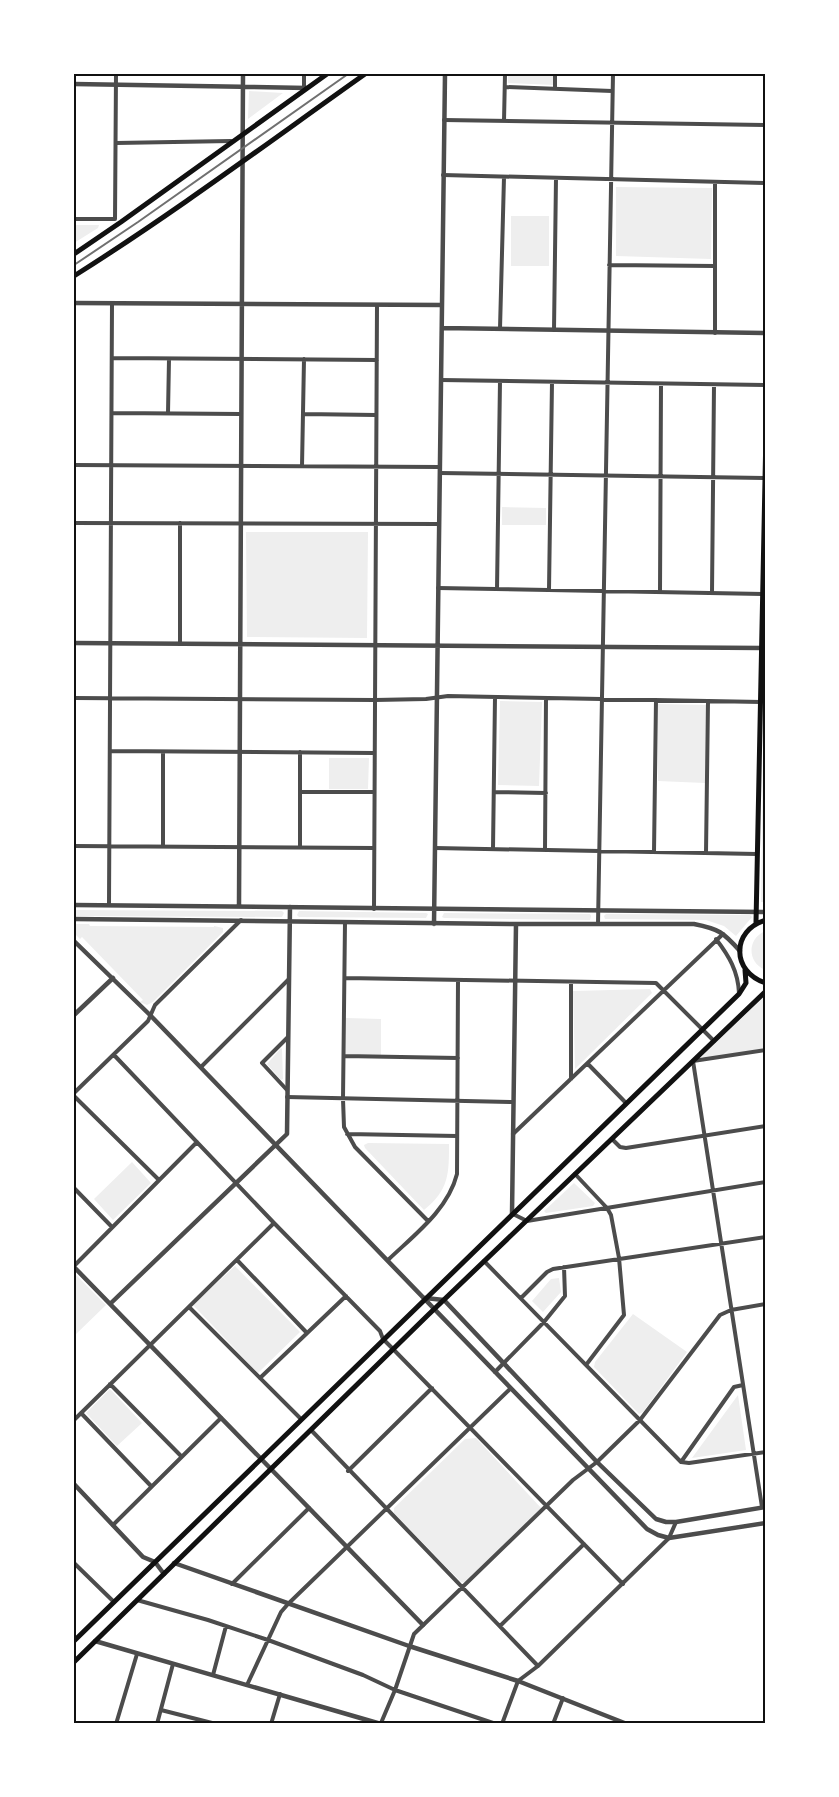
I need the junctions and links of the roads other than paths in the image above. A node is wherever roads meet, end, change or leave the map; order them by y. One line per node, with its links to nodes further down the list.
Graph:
1 (116, 74): 11 (street)
2 (243, 74): 12 (street)
3 (304, 74): 13 (street)
4 (327, 74): 13 (main road)
5 (365, 74): 24 (main road)
6 (445, 74): 17 (street)
7 (505, 74): 14 (street)
8 (555, 74): 15 (street)
9 (613, 74): 16 (street)
10 (74, 84): 11 (street)
11 (116, 85): 12 (street); 23 (street)
12 (243, 86): 13 (street); 21 (street)
13 (305, 87): 21 (main road)
14 (505, 87): 15 (street); 18 (street)
15 (555, 89): 16 (street)
16 (612, 91): 19 (street)
17 (444, 120): 18 (street); 25 (street)
18 (504, 121): 19 (street)
19 (612, 123): 20 (street); 28 (street)
20 (765, 125)
21 (243, 133): 22 (main road); 24 (street)
22 (231, 141): 23 (street); 32 (main road)
23 (116, 143): 32 (street)
24 (242, 162): 36 (main road); 39 (street)
25 (443, 175): 26 (street); 41 (street)
26 (504, 177): 27 (street); 43 (street)
27 (556, 178): 28 (street); 44 (street)
28 (611, 179): 29 (street); 34 (street)
29 (715, 182): 30 (street); 35 (street)
30 (765, 183)
31 (74, 219): 32 (street)
32 (118, 221): 33 (main road)
33 (74, 254)
34 (609, 266): 35 (street); 45 (street)
35 (715, 266): 46 (street)
36 (74, 276)
37 (74, 303): 38 (street)
38 (112, 303): 39 (street); 48 (street)
39 (242, 304): 40 (street); 50 (street)
40 (377, 305): 41 (street); 52 (street)
41 (442, 305): 42 (street)
42 (442, 328): 43 (street); 53 (street)
43 (501, 329): 44 (street)
44 (554, 330): 45 (street)
45 (608, 330): 46 (street); 56 (street)
46 (715, 333): 47 (street)
47 (765, 333)
48 (112, 358): 49 (street); 60 (street)
49 (169, 359): 50 (street); 61 (street)
50 (241, 359): 51 (street); 62 (street)
51 (304, 359): 52 (street); 63 (street)
52 (376, 360): 64 (street)
53 (441, 380): 54 (street); 71 (street)
54 (500, 381): 55 (street); 72 (street)
55 (552, 382): 56 (street); 73 (street)
56 (607, 383): 57 (street); 74 (street)
57 (661, 384): 58 (street); 75 (street)
58 (714, 385): 59 (street); 76 (street)
59 (765, 385)
60 (112, 413): 61 (street); 67 (street)
61 (168, 413): 62 (street)
62 (241, 414): 68 (street)
63 (303, 414): 64 (street); 69 (street)
64 (376, 415): 70 (street)
65 (765, 431): 77 (main road)
66 (74, 465): 67 (street)
67 (111, 465): 68 (street); 79 (street)
68 (241, 466): 69 (street); 81 (street)
69 (302, 466): 70 (street)
70 (376, 467): 71 (street); 82 (street)
71 (440, 470): 72 (street); 83 (street)
72 (499, 474): 73 (street); 85 (street)
73 (551, 475): 74 (street); 86 (street)
74 (606, 476): 75 (street); 87 (street)
75 (661, 476): 76 (street); 88 (street)
76 (714, 477): 77 (street); 89 (street)
77 (765, 478): 90 (main road)
78 (74, 523): 79 (street)
79 (111, 523): 80 (street); 92 (street)
80 (180, 523): 81 (street); 93 (street)
81 (240, 523): 82 (street); 94 (street)
82 (376, 524): 83 (street); 95 (street)
83 (439, 524): 84 (street)
84 (438, 588): 85 (street); 96 (street)
85 (496, 589): 86 (street)
86 (549, 590): 87 (street)
87 (604, 591): 88 (street); 97 (street)
88 (660, 592): 89 (street)
89 (712, 593): 90 (street)
90 (763, 594): 98 (main road)
91 (74, 643): 92 (street)
92 (111, 643): 93 (street); 101 (street)
93 (180, 644): 94 (street)
94 (240, 644): 95 (street); 104 (street)
95 (375, 645): 96 (street); 106 (street)
96 (437, 645): 97 (street); 102 (street)
97 (603, 647): 98 (street); 105 (street)
98 (764, 648): 109 (main road)
99 (495, 697): 102 (street); 103 (street); 118 (street)
100 (74, 698): 101 (street)
101 (110, 698): 104 (street); 111 (street)
102 (436, 698): 106 (street); 126 (street)
103 (546, 698): 105 (street); 119 (street)
104 (240, 699): 106 (street); 113 (street)
105 (602, 699): 107 (street); 129 (street)
106 (375, 700): 115 (street)
107 (656, 700): 108 (street); 130 (street)
108 (708, 701): 109 (street); 131 (street)
109 (761, 702): 110 (main road)
110 (763, 741): 132 (main road)
111 (110, 751): 112 (street); 121 (street)
112 (163, 752): 113 (street); 122 (street)
113 (239, 752): 114 (street); 123 (street)
114 (300, 752): 115 (street); 116 (street)
115 (374, 753): 117 (street)
116 (300, 792): 117 (street); 124 (street)
117 (374, 792): 125 (street)
118 (494, 792): 119 (street); 127 (street)
119 (546, 793): 128 (street)
120 (74, 846): 121 (street)
121 (110, 846): 122 (street); 134 (street)
122 (163, 847): 123 (street)
123 (239, 847): 124 (street); 135 (street)
124 (300, 848): 125 (street)
125 (374, 848): 137 (street)
126 (435, 848): 127 (street); 138 (street)
127 (493, 849): 128 (street)
128 (545, 850): 129 (street)
129 (599, 851): 130 (street); 139 (street)
130 (654, 852): 131 (street)
131 (706, 853): 132 (street)
132 (757, 854): 140 (main road)
133 (74, 905): 134 (street)
134 (109, 905): 135 (street)
135 (238, 906): 136 (street)
136 (291, 907): 137 (street); 145 (street)
137 (374, 909): 138 (street)
138 (434, 909): 139 (street); 148 (street)
139 (598, 911): 140 (street); 150 (street)
140 (756, 912): 141 (street); 147 (main road)
141 (765, 912)
142 (74, 919): 143 (street)
143 (241, 920): 145 (street); 167 (street)
144 (765, 920): 147 (main road)
145 (290, 921): 146 (street); 158 (street)
146 (345, 922): 148 (street); 157 (street)
147 (756, 923): 154 (main road)
148 (434, 924): 149 (street)
149 (516, 924): 150 (street); 160 (street)
150 (598, 925): 151 (street)
151 (723, 933): 152 (street); 154 (street)
152 (716, 939): 163 (street); 165 (street)
153 (74, 941): 156 (street)
154 (740, 951): 155 (main road)
155 (746, 970): 161 (main road); 165 (main road)
156 (113, 978): 166 (street); 167 (street)
157 (345, 978): 159 (street); 173 (street)
158 (289, 980): 169 (street); 177 (street)
159 (458, 980): 160 (street); 174 (street)
160 (514, 981): 162 (street); 184 (street)
161 (765, 982)
162 (571, 983): 163 (street); 178 (street)
163 (664, 989): 168 (street); 176 (street)
164 (765, 991): 170 (main road)
165 (739, 994): 168 (main road)
166 (74, 1015)
167 (150, 1015): 172 (street); 177 (street)
168 (702, 1030): 170 (street); 185 (main road)
169 (288, 1037): 179 (street); 179 (street)
170 (714, 1041): 175 (main road)
171 (765, 1050): 175 (street)
172 (114, 1055): 180 (street); 192 (street)
173 (344, 1056): 174 (street); 182 (street)
174 (458, 1058): 183 (street)
175 (693, 1061): 190 (street); 191 (main road)
176 (588, 1064): 178 (street); 185 (street)
177 (201, 1067): 193 (street)
178 (571, 1080): 188 (street)
179 (288, 1091): 181 (street)
180 (74, 1095): 195 (street)
181 (288, 1097): 182 (street); 193 (street)
182 (343, 1099): 183 (street); 187 (street)
183 (458, 1101): 184 (street); 189 (street)
184 (513, 1102): 188 (street)
185 (626, 1103): 201 (main road)
186 (765, 1126): 190 (street)
187 (347, 1134): 189 (street); 202 (street)
188 (513, 1134): 201 (street)
189 (457, 1136): 202 (street)
190 (704, 1136): 191 (street); 199 (street)
191 (612, 1139): 194 (main road)
192 (197, 1142): 195 (street); 197 (street)
193 (277, 1145): 197 (street); 210 (street)
194 (575, 1174): 200 (street); 203 (main road)
195 (159, 1180): 205 (street)
196 (765, 1182): 199 (street)
197 (237, 1184): 204 (street); 218 (street)
198 (74, 1188): 205 (street)
199 (713, 1190): 200 (street); 207 (street)
200 (607, 1208): 203 (street); 208 (street)
201 (512, 1214): 203 (street); 215 (main road)
202 (428, 1221): 210 (street)
203 (526, 1221): 211 (main road)
204 (274, 1223): 209 (street); 214 (street)
205 (112, 1227): 212 (street)
206 (765, 1237): 207 (street)
207 (721, 1244): 208 (street); 222 (street)
208 (619, 1258): 213 (street); 229 (street)
209 (236, 1260): 220 (street); 224 (street)
210 (388, 1260): 215 (street)
211 (484, 1261): 216 (street); 217 (main road)
212 (74, 1267): 218 (street)
213 (564, 1267): 216 (street); 223 (street)
214 (346, 1296): 224 (street); 225 (street)
215 (425, 1298): 217 (street); 221 (street); 225 (main road)
216 (521, 1298): 223 (street)
217 (444, 1300): 221 (main road); 228 (street)
218 (110, 1304): 226 (street)
219 (765, 1304): 222 (street)
220 (189, 1307): 226 (street); 231 (street)
221 (435, 1308): 227 (main road); 230 (street)
222 (731, 1310): 233 (street); 240 (street)
223 (544, 1322): 228 (street); 229 (street)
224 (307, 1333): 231 (street)
225 (383, 1339): 227 (street); 238 (main road)
226 (149, 1344): 232 (street); 237 (street)
227 (393, 1349): 234 (street); 242 (main road)
228 (503, 1363): 230 (street); 247 (street)
229 (586, 1365): 240 (street)
230 (495, 1372): 235 (street)
231 (260, 1378): 238 (street)
232 (109, 1384): 236 (street); 245 (street)
233 (743, 1385): 244 (street); 248 (street)
234 (432, 1388): 241 (street); 251 (street)
235 (510, 1389): 241 (street); 250 (street)
236 (81, 1413): 239 (street); 253 (street)
237 (220, 1418): 245 (street); 246 (street)
238 (301, 1419): 246 (main road)
239 (74, 1420)
240 (640, 1420): 247 (street); 248 (street)
241 (470, 1427): 254 (street); 257 (street)
242 (310, 1430): 249 (main road); 251 (street)
243 (765, 1452): 244 (street)
244 (754, 1454): 248 (street); 255 (street)
245 (181, 1456): 253 (street)
246 (261, 1458): 249 (street); 264 (main road)
247 (597, 1462): 250 (street); 258 (street)
248 (681, 1462)
249 (271, 1469): 256 (street); 266 (main road)
250 (587, 1469): 254 (street); 261 (street)
251 (348, 1471): 257 (street)
252 (74, 1484): 260 (street)
253 (151, 1486): 260 (street)
254 (546, 1506): 262 (street); 270 (street)
255 (764, 1507): 258 (street)
256 (309, 1508): 263 (street); 268 (street)
257 (386, 1509): 263 (street); 270 (street)
258 (676, 1522): 261 (street)
259 (765, 1523): 261 (street)
260 (113, 1525): 264 (street)
261 (669, 1538): 269 (street)
262 (584, 1544): 269 (street); 276 (street)
263 (347, 1547): 273 (street); 274 (street)
264 (154, 1562): 267 (street); 272 (main road)
265 (74, 1563): 272 (street)
266 (174, 1563): 267 (main road); 268 (street)
267 (164, 1574): 271 (main road)
268 (232, 1584): 273 (street)
269 (623, 1584): 284 (street)
270 (463, 1587): 274 (street); 276 (street)
271 (137, 1600): 275 (street); 279 (main road)
272 (114, 1602): 278 (main road)
273 (288, 1604): 277 (street); 280 (street)
274 (423, 1625): 280 (street)
275 (226, 1626): 277 (street); 285 (street)
276 (500, 1626): 284 (street)
277 (268, 1640): 287 (street); 288 (street)
278 (74, 1641)
279 (95, 1641): 281 (street); 282 (main road)
280 (409, 1646): 286 (street); 288 (street)
281 (137, 1654): 283 (street); 292 (street)
282 (74, 1662)
283 (173, 1664): 285 (street); 291 (street)
284 (538, 1666): 286 (street)
285 (213, 1675): 287 (street)
286 (518, 1681): 290 (street); 298 (street)
287 (247, 1685): 289 (street)
288 (395, 1690): 296 (street); 297 (street)
289 (280, 1694): 295 (street); 296 (street)
290 (563, 1698): 299 (street); 300 (street)
291 (161, 1710): 293 (street); 294 (street)
292 (116, 1724)
293 (157, 1724)
294 (216, 1724)
295 (272, 1724)
296 (381, 1724)
297 (496, 1724)
298 (502, 1724)
299 (553, 1724)
300 (627, 1724)

